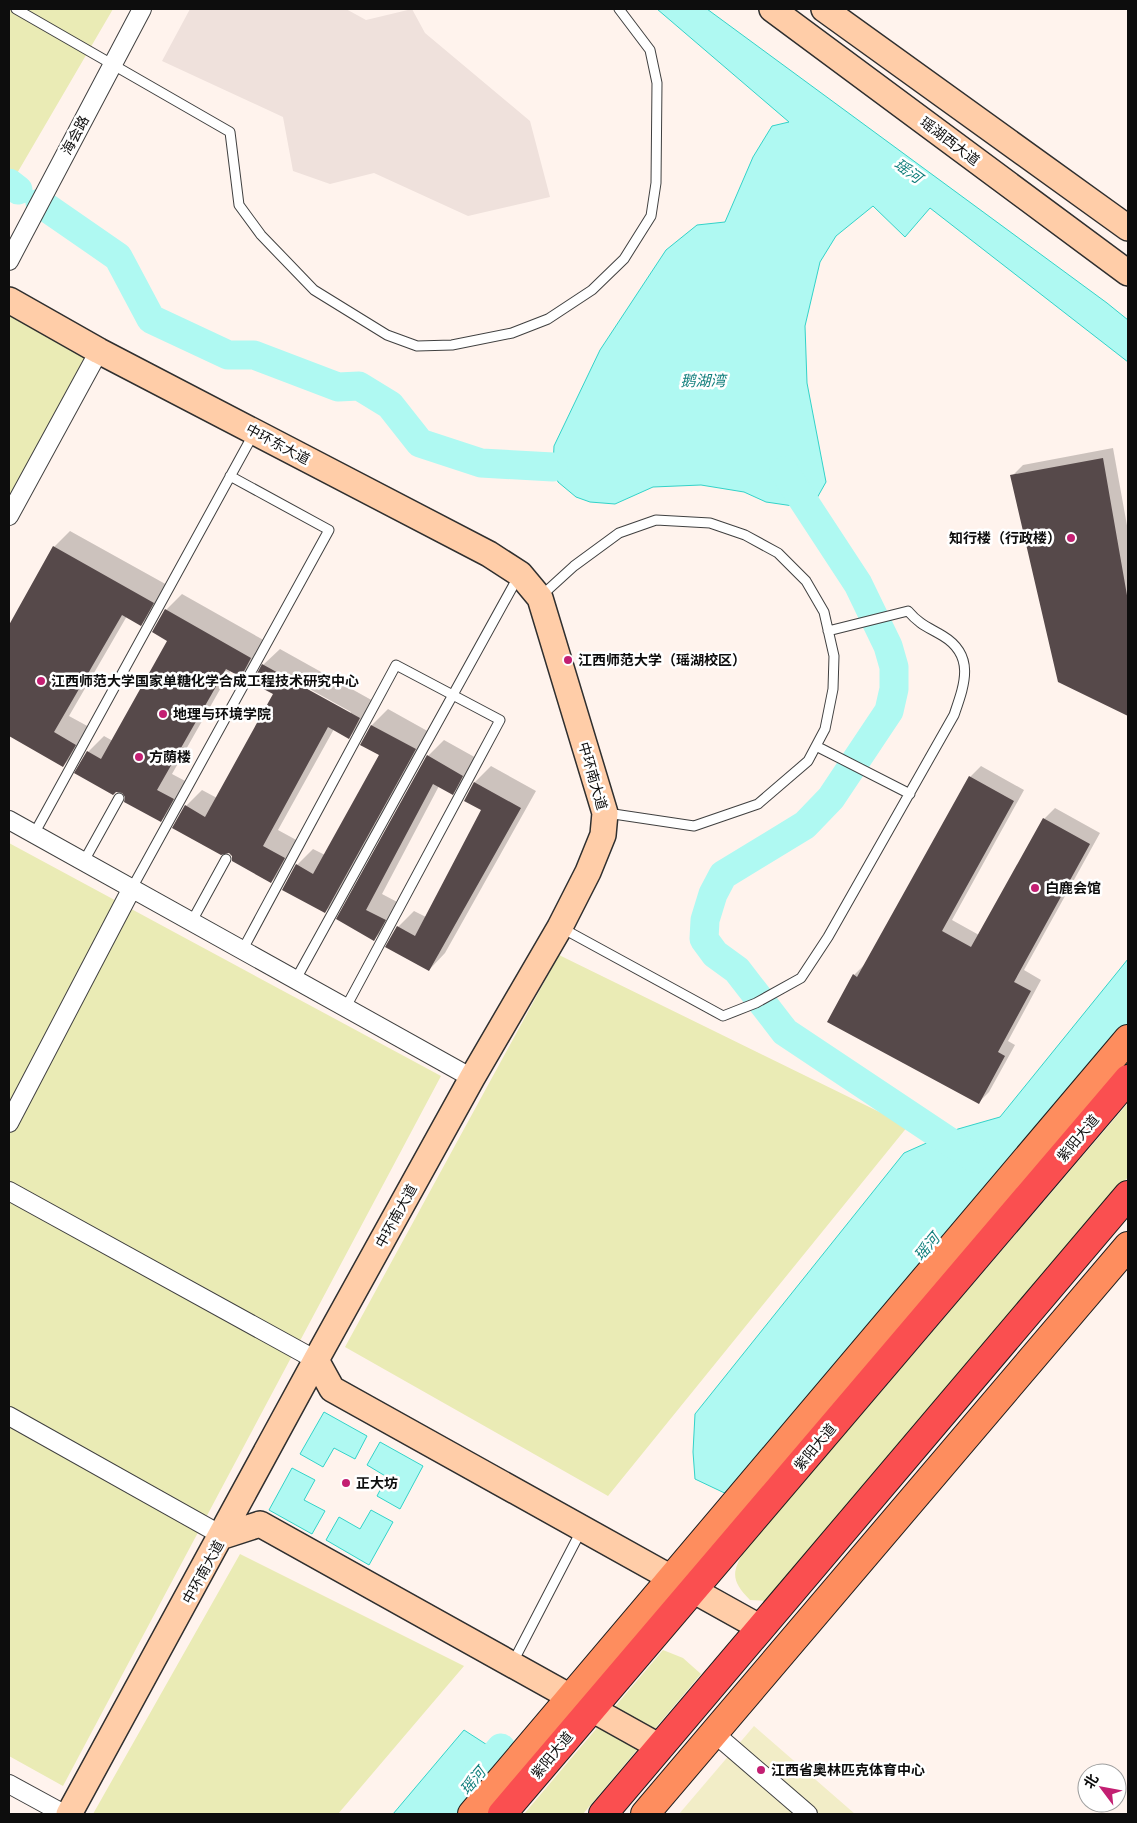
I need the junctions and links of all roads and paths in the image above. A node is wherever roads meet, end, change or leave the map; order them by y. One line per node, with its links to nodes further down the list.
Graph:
1 (16, 9): 6 (lane)
2 (142, 9): 6 (street, 海会路)
3 (619, 9): 6 (lane)
4 (772, 9): 9 (street, 瑶湖西大道)
5 (824, 9): 7 (street)
6 (112, 64): 8 (street, 海会路)
7 (1128, 228)
8 (9, 261)
9 (1128, 273)
10 (9, 300): 11 (street, 中环东大道)
11 (99, 351): 12 (street, 中环东大道); 14 (street)
12 (254, 432): 13 (lane); 15 (street, 中环东大道)
13 (230, 476): 24 (lane); 27 (lane)
14 (9, 516)
15 (520, 574): 16 (street, 中环东大道); 18 (lane)
16 (540, 598): 17 (lane); 22 (street, 中环南大道)
17 (828, 631): 19 (lane); 20 (lane)
18 (453, 695): 30 (lane); 31 (lane); 32 (lane)
19 (816, 746): 20 (lane); 22 (lane)
20 (910, 794): 29 (lane)
21 (119, 798): 26 (lane)
22 (605, 813): 29 (street, 中环南大道)
23 (9, 820): 24 (street)
24 (34, 834): 26 (street)
25 (226, 858): 28 (lane)
26 (84, 861): 27 (street)
27 (132, 888): 28 (street); 36 (street)
28 (192, 921): 30 (street)
29 (560, 927): 34 (street, 中环南大道)
30 (243, 950): 31 (street)
31 (296, 979): 32 (street)
32 (346, 1007): 34 (street)
33 (1128, 1039): 44 (main road)
34 (472, 1078): 40 (street, 中环南大道)
35 (1128, 1079): 44 (highway, 紫阳大道)
36 (9, 1123)
37 (9, 1191): 40 (street)
38 (1128, 1195): 45 (highway)
39 (1128, 1246): 48 (main road)
40 (316, 1360): 42 (street); 43 (street, 中环南大道)
41 (9, 1416): 43 (street)
42 (582, 1528): 44 (street); 46 (lane)
43 (222, 1536): 46 (street); 52 (street, 中环南大道)
44 (682, 1584): 45 (street); 47 (highway, 紫阳大道)
45 (761, 1628): 49 (highway)
46 (512, 1665): 47 (street)
47 (581, 1703): 49 (street); 53 (main road); 54 (highway, 紫阳大道)
48 (714, 1733): 56 (main road); 57 (street)
49 (660, 1747): 55 (highway)
50 (9, 1784): 51 (street)
51 (64, 1814)
52 (69, 1814)
53 (472, 1814)
54 (502, 1814)
55 (603, 1814)
56 (645, 1814)
57 (808, 1814)

